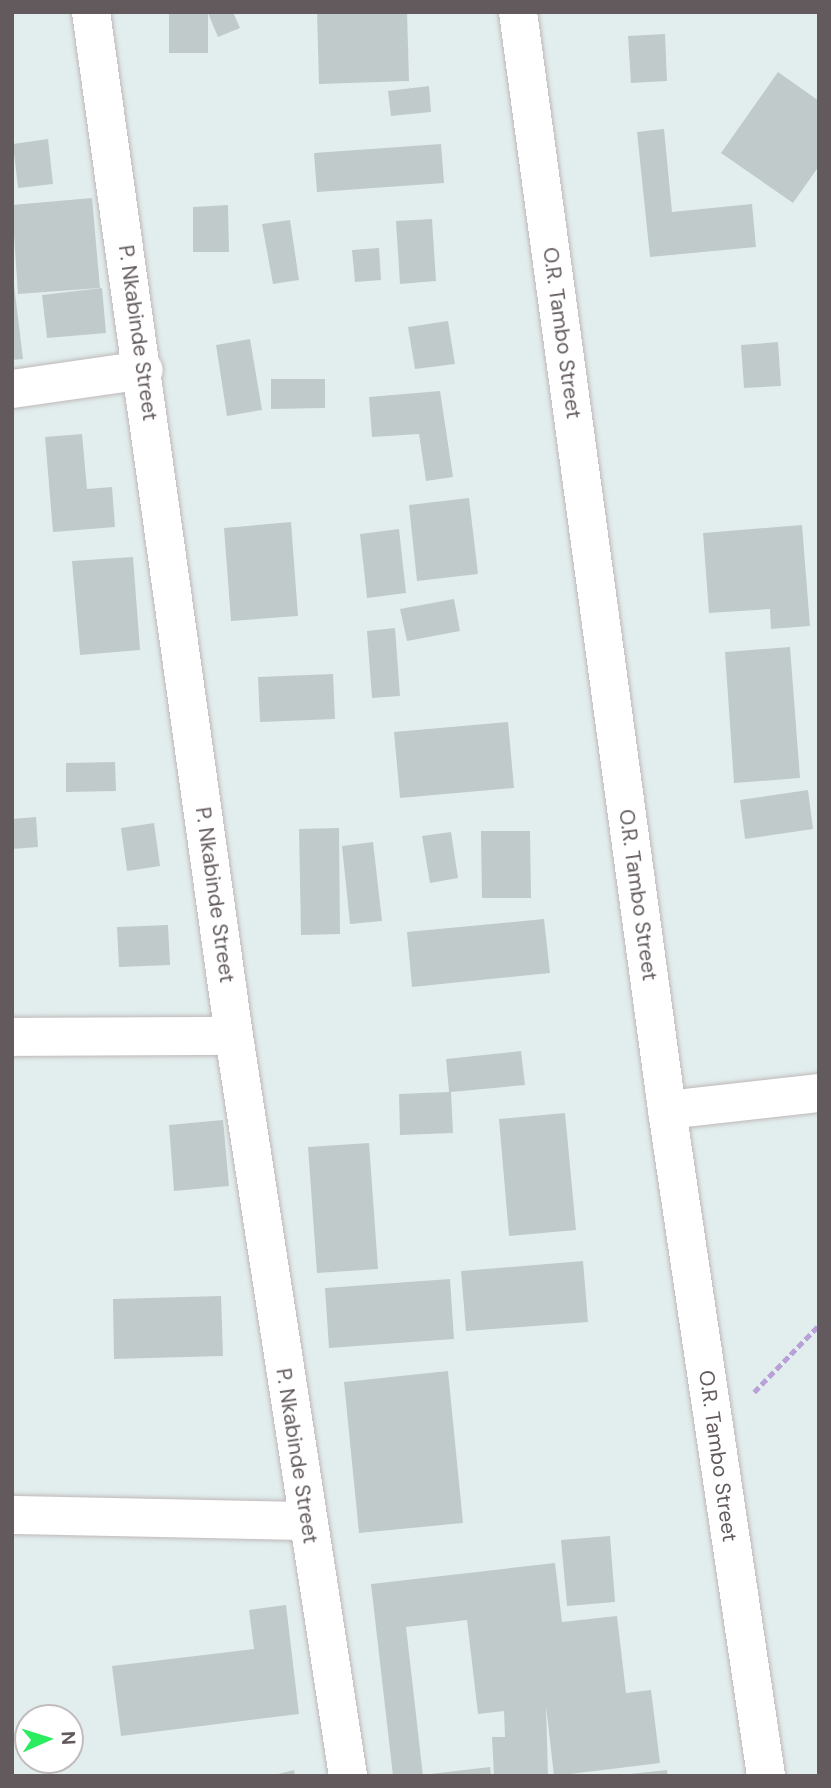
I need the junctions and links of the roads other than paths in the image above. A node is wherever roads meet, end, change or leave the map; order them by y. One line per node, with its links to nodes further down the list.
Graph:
1 (90, 12): 3 (street, P. Nkabinde Street)
2 (518, 12): 8 (street, O.R. Tambo Street)
3 (144, 370): 4 (street); 5 (street, P. Nkabinde Street)
4 (12, 389)
5 (234, 1035): 6 (street); 10 (street, P. Nkabinde Street)
6 (12, 1037)
7 (819, 1093): 8 (street)
8 (667, 1110): 12 (street, O.R. Tambo Street)
9 (12, 1515): 10 (street)
10 (307, 1521): 11 (street, P. Nkabinde Street)
11 (348, 1776)
12 (766, 1776)

